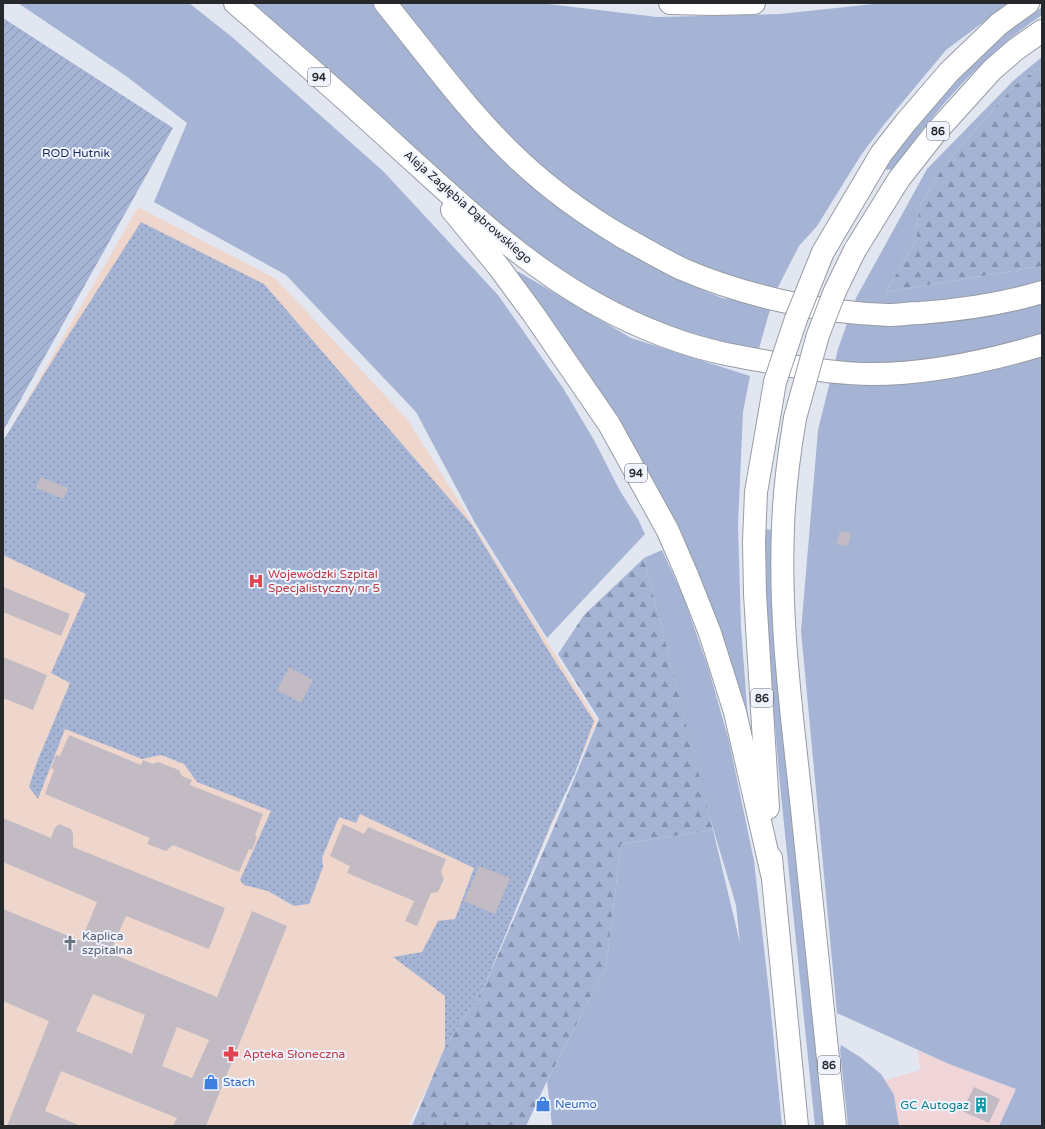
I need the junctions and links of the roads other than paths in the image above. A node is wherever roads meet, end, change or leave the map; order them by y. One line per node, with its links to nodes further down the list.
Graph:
1 (235, 3): 7 (main road, Aleja Zagłębia Dąbrowskiego / 94)
2 (386, 3): 8 (main road)
3 (670, 3): 4 (main road)
4 (754, 3)
5 (1028, 3): 10 (main road, 86, bridge)
6 (1042, 31): 12 (main road, 86, bridge)
7 (403, 151): 9 (main road, Aleja Zagłębia Dąbrowskiego); 10 (main road, 94)
8 (1042, 292)
9 (1042, 345)
10 (772, 874): 11 (main road, 86)
11 (797, 1126)
12 (835, 1126)

